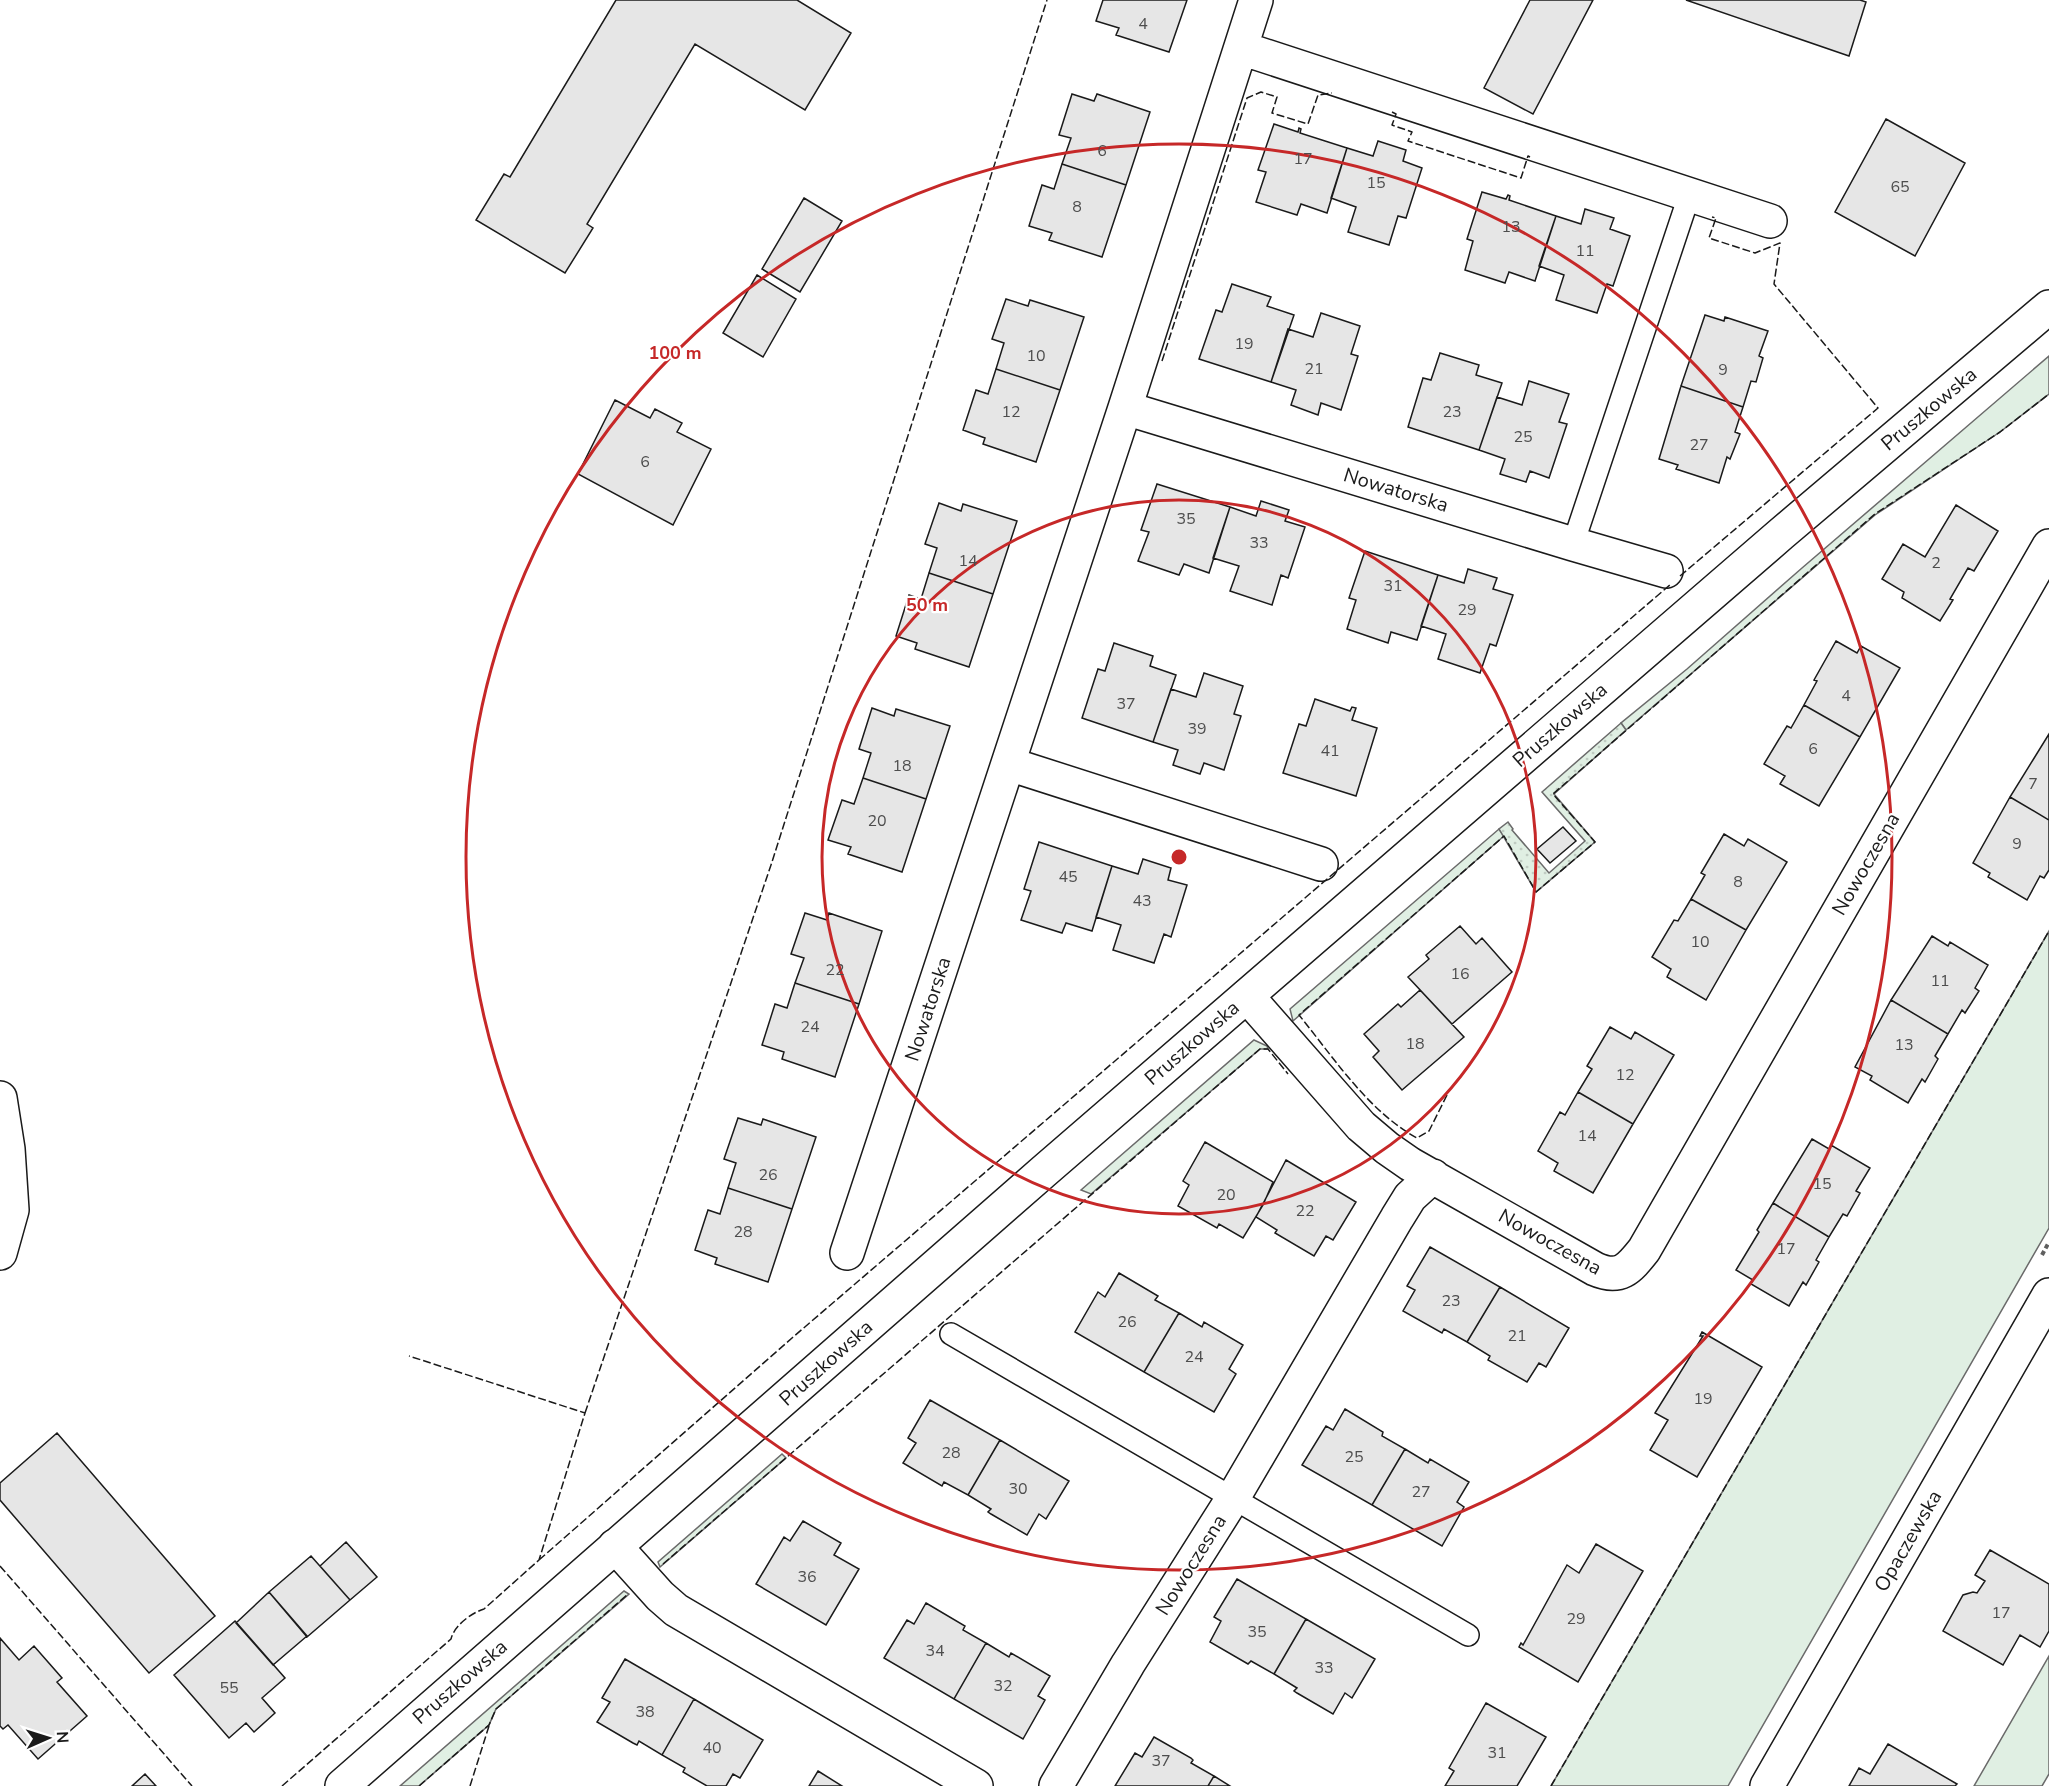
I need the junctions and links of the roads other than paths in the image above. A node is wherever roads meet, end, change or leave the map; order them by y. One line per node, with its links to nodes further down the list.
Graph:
1 (1256, 0): 2 (street, Nowatorska)
2 (1241, 48): 3 (street); 6 (street, Nowatorska)
3 (1690, 193): 4 (street); 7 (lane)
4 (1770, 221)
5 (2049, 307): 12 (street, Pruszkowska)
6 (1125, 408): 7 (street, Nowatorska); 10 (street, Nowatorska)
7 (1573, 544): 9 (street, Nowatorska)
8 (2049, 546): 14 (street, Nowoczesna)
9 (1666, 571)
10 (1009, 764): 11 (street); 16 (street, Nowatorska)
11 (1321, 864)
12 (1247, 996): 14 (street); 20 (street, Pruszkowska)
13 (0, 1098): 15 (street)
14 (1433, 1176): 19 (street, Nowoczesna)
15 (0, 1253)
16 (847, 1253)
17 (2049, 1295): 25 (street, Opaczewska)
18 (951, 1334): 19 (lane)
19 (1233, 1498): 21 (lane); 24 (street, Nowoczesna)
20 (615, 1546): 22 (street, Pruszkowska); 23 (street)
21 (1468, 1635)
22 (342, 1786)
23 (976, 1786)
24 (1056, 1786)
25 (1767, 1786)

